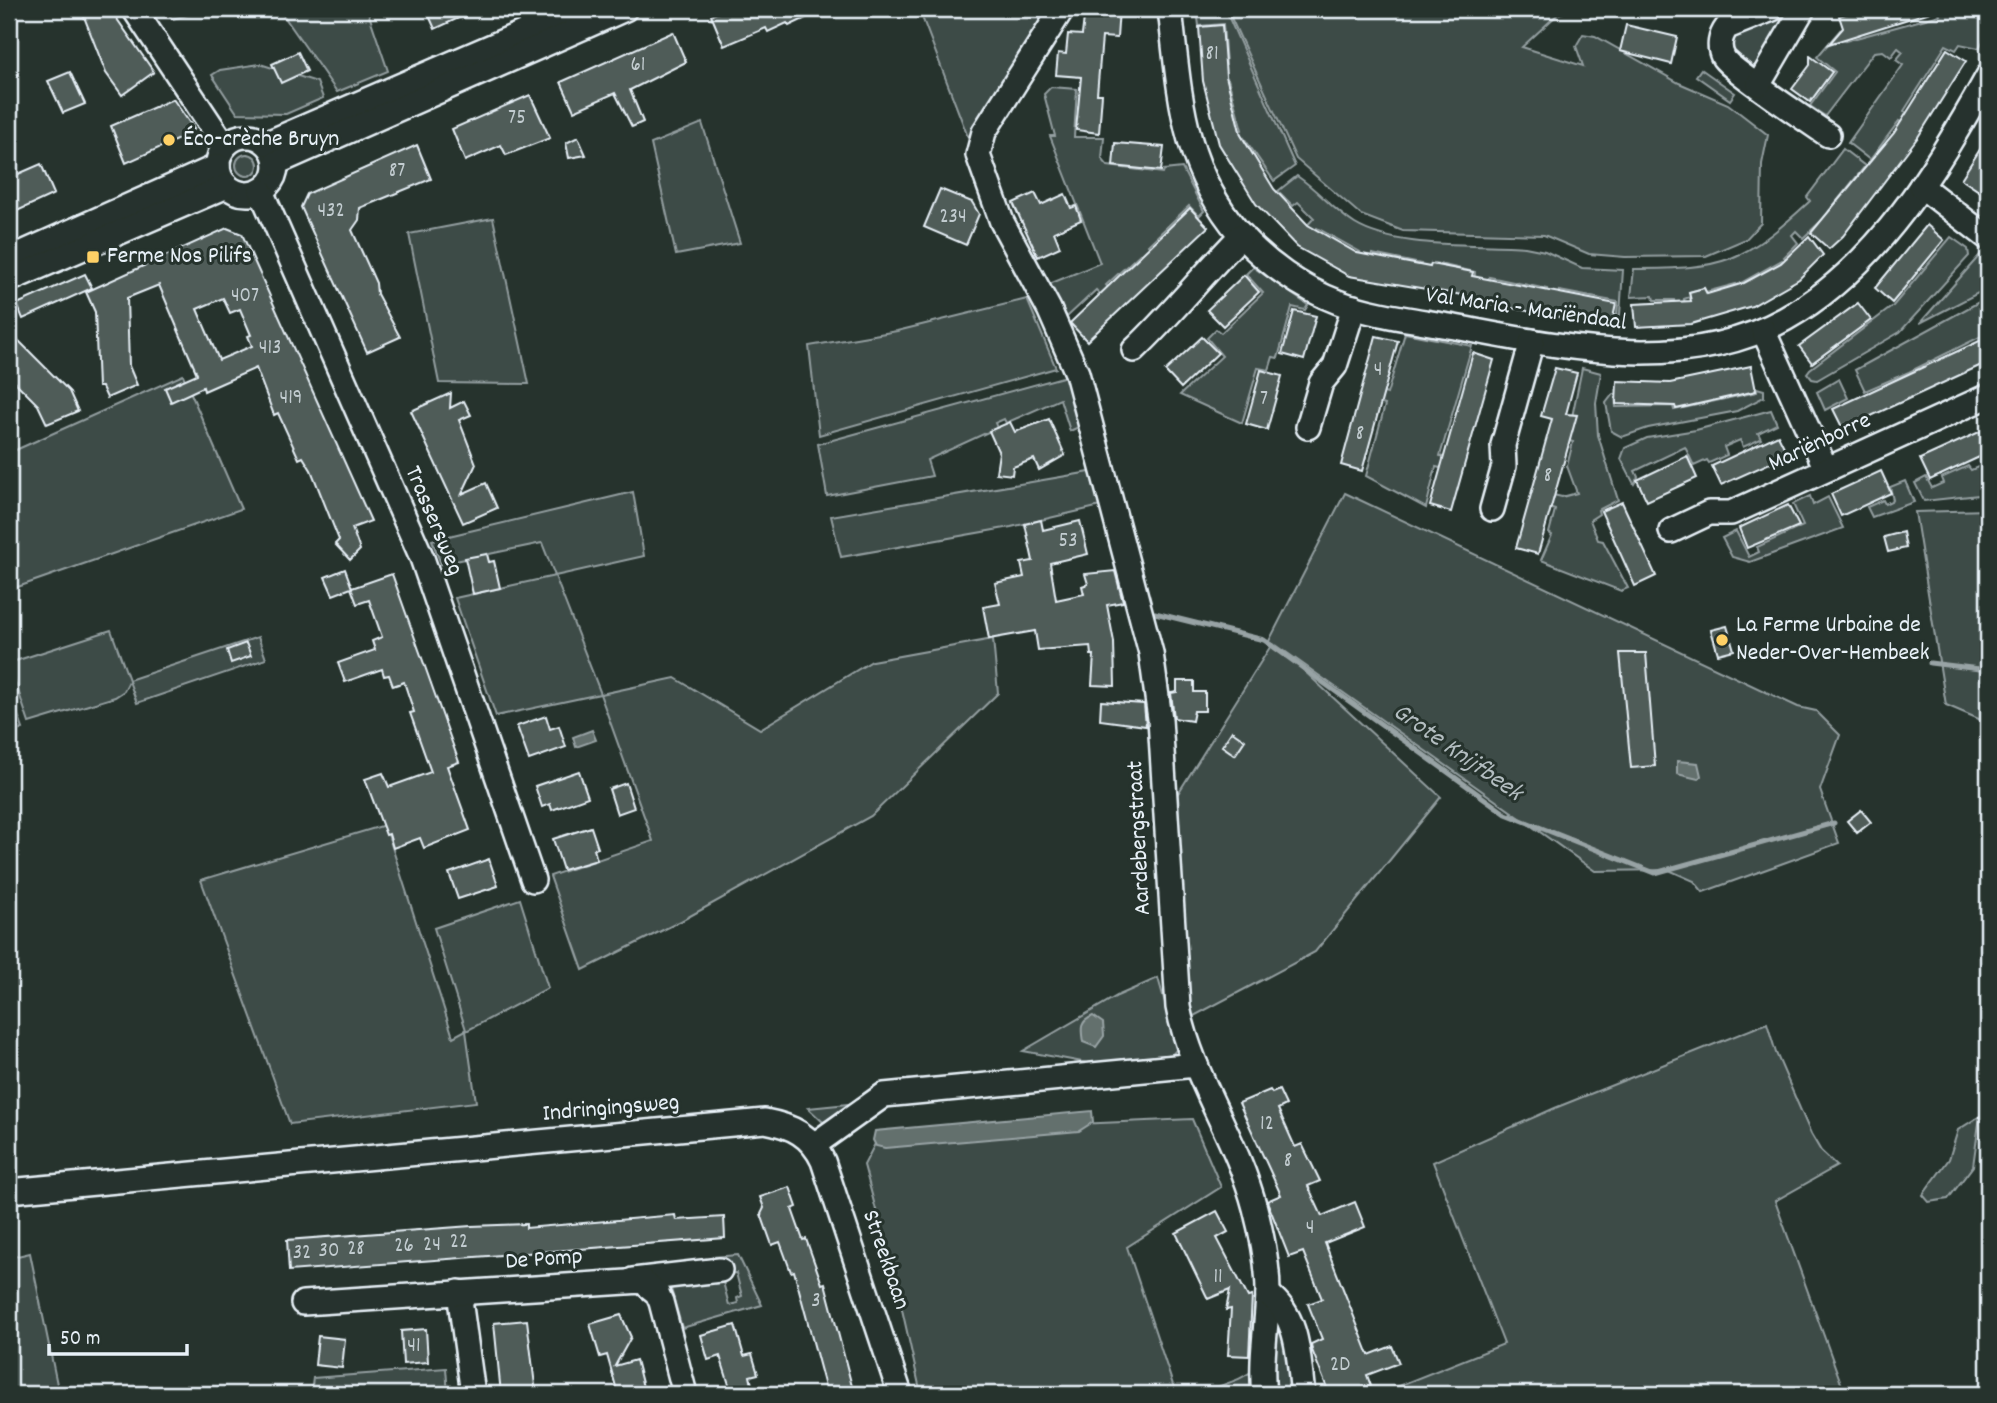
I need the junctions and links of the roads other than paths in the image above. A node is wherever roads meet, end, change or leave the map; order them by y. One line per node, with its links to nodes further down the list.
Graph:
1 (134, 9): 12 (street)
2 (578, 9): 11 (street)
3 (625, 9): 11 (street)
4 (1062, 9): 29 (street, Aardebergstraat)
5 (1170, 9): 15 (street, Val Maria - Mariëndaal)
6 (1772, 9): 9 (street)
7 (1803, 9): 9 (street)
8 (1988, 76): 13 (street, Val Maria - Mariëndaal)
9 (1759, 84): 10 (street)
10 (1828, 135)
11 (272, 153): 12 (street); 14 (street)
12 (223, 166): 14 (street); 17 (street); 18 (street)
13 (1921, 186): 16 (street); 20 (street, Val Maria - Mariëndaal)
14 (261, 191): 28 (street, Trassersweg)
15 (1242, 235): 19 (street, Val Maria - Mariëndaal); 22 (street)
16 (1988, 238)
17 (9, 259)
18 (9, 279)
19 (1354, 307): 21 (street, Val Maria - Mariëndaal); 24 (street)
20 (1763, 330): 21 (street, Val Maria - Mariëndaal); 25 (street)
21 (1532, 341): 26 (street)
22 (1135, 350)
23 (1987, 399): 25 (street, Mariënborre)
24 (1308, 427)
25 (1826, 469): 27 (street, Mariënborre)
26 (1492, 509)
27 (1671, 531)
28 (533, 880)
29 (1196, 1065): 30 (street); 35 (street, Aardebergstraat)
30 (814, 1145): 31 (street, Indringingsweg); 39 (street, Streekbaan)
31 (9, 1191)
32 (719, 1270): 33 (street, De Pomp)
33 (633, 1280): 34 (street, De Pomp); 38 (street)
34 (459, 1292): 36 (street, De Pomp); 37 (street)
35 (1268, 1294): 40 (street, Aardebergstraat); 41 (street)
36 (303, 1303)
37 (473, 1394)
38 (685, 1394)
39 (900, 1394)
40 (1264, 1394)
41 (1303, 1394)

